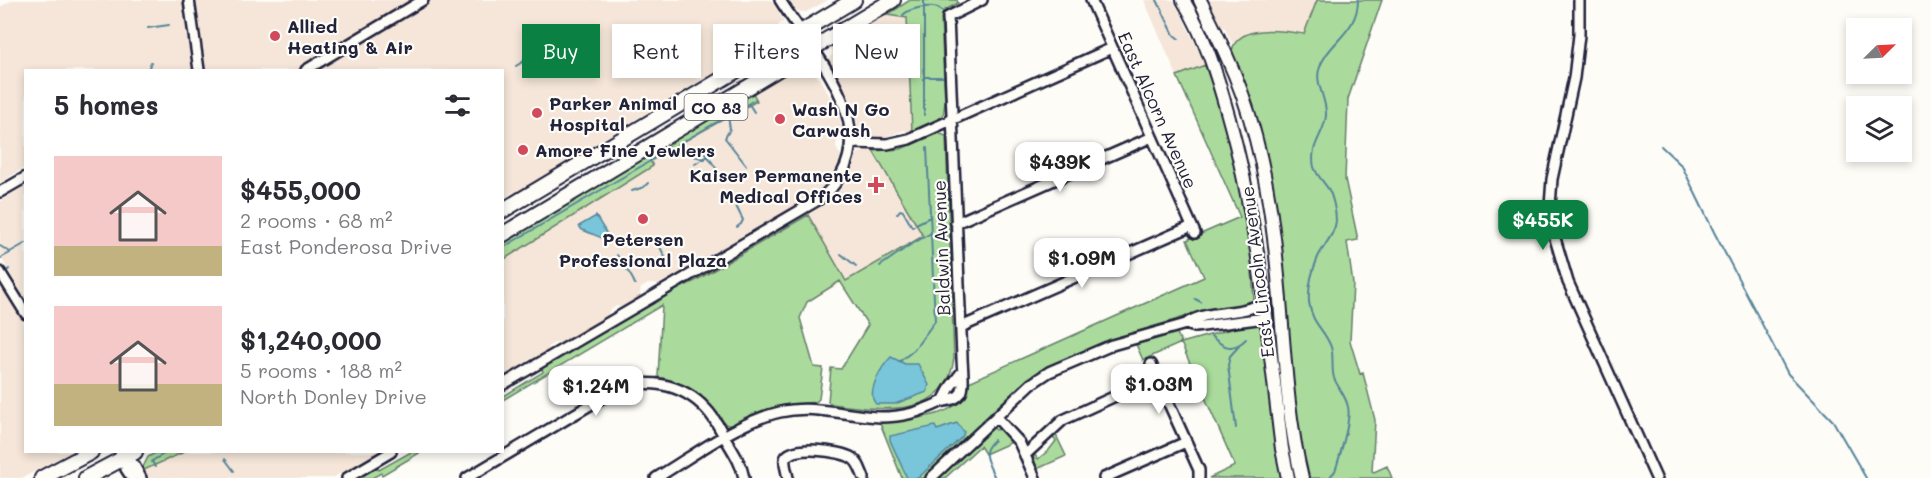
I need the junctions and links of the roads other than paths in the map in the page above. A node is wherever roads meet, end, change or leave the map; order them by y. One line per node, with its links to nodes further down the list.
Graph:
1 (189, 0): 16 (street)
2 (423, 0): 17 (street)
3 (780, 0): 11 (street)
4 (854, 0): 12 (highway, CO 83)
5 (893, 0): 13 (highway, CO 83)
6 (982, 0): 20 (street, Baldwin Avenue)
7 (1091, 0): 14 (street, East Alcorn Avenue)
8 (1183, 0): 29 (main road, East Lincoln Avenue)
9 (1200, 0): 59 (main road, East Lincoln Avenue)
10 (1579, 0): 60 (street)
11 (796, 24)
12 (814, 24)
13 (821, 44)
14 (1112, 48): 20 (street); 21 (street, East Alcorn Avenue)
15 (821, 65): 22 (street)
16 (199, 69)
17 (311, 69)
18 (724, 78): 25 (highway, CO 83)
19 (765, 78): 27 (highway, CO 83)
20 (953, 121): 22 (street); 26 (street, Baldwin Avenue)
21 (1152, 137): 26 (street); 33 (street, East Alcorn Avenue)
22 (852, 143): 36 (street)
23 (24, 178): 24 (street)
24 (0, 192)
25 (504, 210)
26 (956, 224): 33 (street, Baldwin Avenue)
27 (504, 234)
28 (0, 272): 30 (street)
29 (1263, 303): 31 (main road, East Lincoln Avenue); 32 (street)
30 (24, 311)
31 (1265, 318): 32 (street); 58 (main road, East Lincoln Avenue)
32 (1186, 324): 37 (street)
33 (961, 327): 38 (street, Baldwin Avenue)
34 (1151, 364): 35 (street)
35 (1157, 377): 39 (street); 43 (street)
36 (504, 384)
37 (996, 417): 43 (street); 54 (street)
38 (725, 437): 49 (street); 50 (street); 51 (street)
39 (1186, 442): 56 (street); 57 (street)
40 (89, 453): 44 (highway)
41 (126, 453): 45 (highway); 46 (street); 47 (street)
42 (389, 453): 48 (street)
43 (1025, 455): 55 (street)
44 (42, 478)
45 (86, 478)
46 (132, 478)
47 (141, 478)
48 (347, 478)
49 (467, 478)
50 (656, 478)
51 (744, 478)
52 (788, 478): 53 (street)
53 (864, 478)
54 (931, 478)
55 (1035, 478)
56 (1104, 478)
57 (1199, 478)
58 (1288, 478)
59 (1302, 478)
60 (1656, 478)

